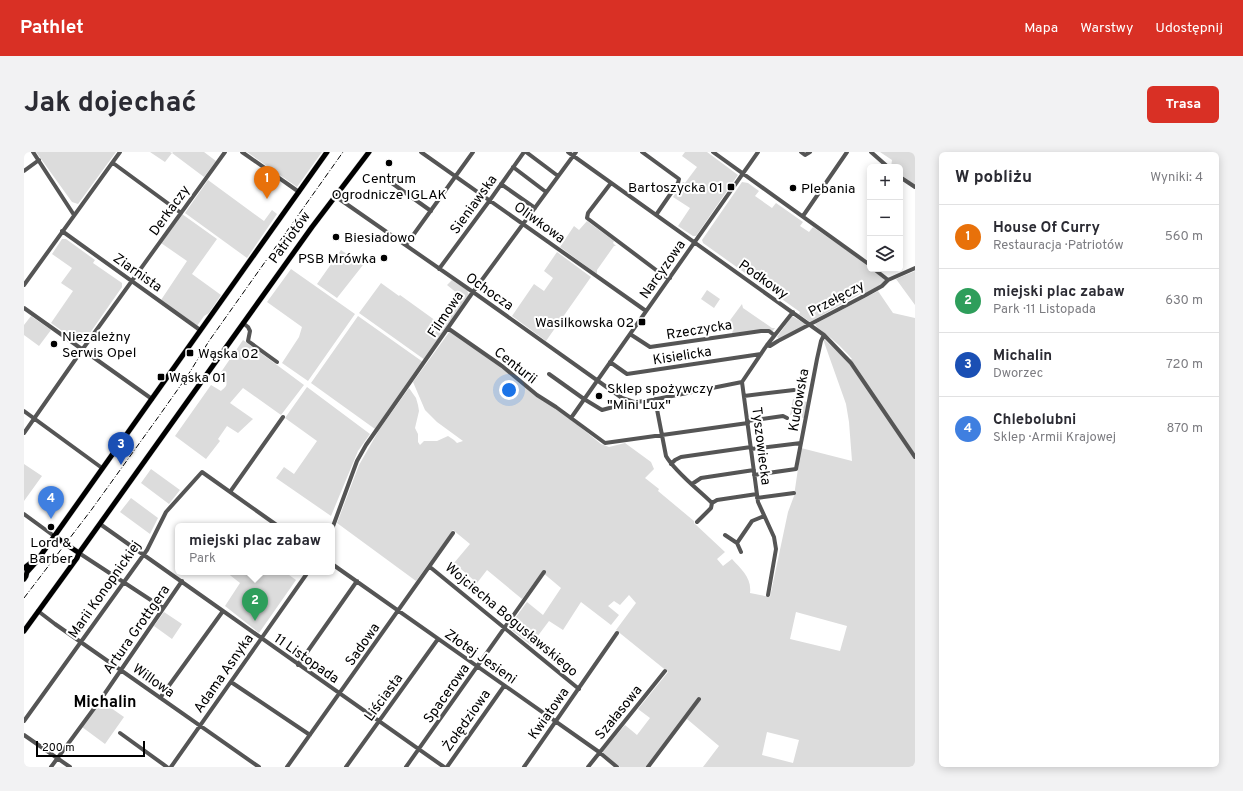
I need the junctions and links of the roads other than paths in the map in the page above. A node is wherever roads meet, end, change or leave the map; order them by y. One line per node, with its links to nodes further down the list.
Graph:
1 (33, 152): 19 (street)
2 (120, 152): 20 (street)
3 (224, 152): 38 (street, Derkaczy)
4 (242, 152): 32 (street)
5 (327, 152): 32 (main road, Patriotów)
6 (368, 152): 34 (main road, Patriotów)
7 (421, 152): 25 (street, Oliwkowa)
8 (473, 152): 25 (street)
9 (525, 152): 22 (street, Sieniawska); 26 (street)
10 (568, 152): 18 (street, Podkowy)
11 (642, 152): 40 (street)
12 (713, 152): 24 (street)
13 (758, 152): 24 (street, Narcyzowa)
14 (801, 152): 15 (street)
15 (810, 152)
16 (847, 152): 41 (street)
17 (871, 152): 21 (street)
18 (575, 154): 26 (street, Filmowa); 29 (street, Podkowy)
19 (39, 160): 23 (street); 39 (street)
20 (112, 163): 38 (street); 39 (street)
21 (885, 164)
22 (513, 167): 30 (street, Sieniawska); 33 (street)
23 (24, 170)
24 (743, 173): 41 (street); 44 (street, Narcyzowa)
25 (455, 176): 35 (street, Oliwkowa); 37 (street)
26 (558, 176): 33 (street, Filmowa)
27 (903, 178): 31 (street)
28 (389, 181): 37 (street)
29 (611, 183): 40 (street, Podkowy); 50 (street)
30 (501, 184): 35 (street, Sieniawska); 36 (street)
31 (915, 187)
32 (299, 192): 61 (main road, Patriotów)
33 (546, 192): 36 (street, Filmowa)
34 (334, 196): 45 (street, Ochocza); 58 (main road, Patriotów)
35 (490, 200): 42 (street, Oliwkowa); 48 (street, Sieniawska)
36 (535, 208): 42 (street, Filmowa)
37 (431, 211): 45 (street)
38 (181, 213): 52 (street, Derkaczy)
39 (74, 215): 43 (street)
40 (656, 215): 44 (street, Podkowy)
41 (802, 216): 46 (street)
42 (524, 224): 54 (street, Filmowa); 56 (street, Oliwkowa)
43 (62, 231): 52 (street, Ziarnista); 53 (street)
44 (695, 242): 50 (street, Narcyzowa); 57 (street, Podkowy)
45 (406, 245): 48 (street, Ochocza)
46 (867, 264)
47 (915, 268): 51 (street, Przełęczy)
48 (439, 269): 54 (street, Ochocza)
49 (878, 272): 51 (street)
50 (670, 278): 56 (street, Narcyzowa)
51 (888, 280): 59 (street, Przełęczy)
52 (132, 281): 61 (street, Ziarnista); 66 (street, Derkaczy)
53 (24, 285)
54 (474, 292): 60 (street, Filmowa); 71 (street, Ochocza)
55 (24, 308): 66 (street)
56 (646, 311): 62 (street, Narcyzowa)
57 (793, 312): 59 (street, Podkowy); 63 (street)
58 (243, 323): 68 (street); 103 (main road, Patriotów)
59 (810, 325): 64 (street, Podkowy); 65 (street, Przełęczy)
60 (449, 328): 82 (street, Centurii); 102 (street, Filmowa)
61 (200, 330): 75 (main road, Patriotów)
62 (630, 334): 63 (street, Rzeczycka); 69 (street, Narcyzowa)
63 (774, 335): 65 (street)
64 (824, 335): 87 (street, Kudowska); 89 (street, Podkowy)
65 (767, 344): 67 (street)
66 (82, 350): 75 (street); 81 (street, Derkaczy)
67 (761, 354): 69 (street, Kisielicka); 72 (street)
68 (277, 362)
69 (610, 362): 71 (street, Narcyzowa)
70 (548, 374): 76 (street)
71 (597, 381): 76 (street, Narcyzowa); 78 (street, Ochocza)
72 (742, 382): 74 (street, Tyszowiecka); 77 (street)
73 (794, 390): 74 (street)
74 (744, 396): 84 (street, Tyszowiecka)
75 (152, 399): 91 (main road, Patriotów)
76 (584, 399): 78 (street); 82 (street, Narcyzowa)
77 (656, 399): 78 (street); 86 (street)
78 (634, 402)
79 (24, 411): 81 (street)
80 (283, 417): 94 (street)
81 (34, 418): 85 (street, Derkaczy); 91 (street)
82 (571, 418): 86 (street, Centurii)
83 (787, 418): 84 (street, Centurii)
84 (748, 422): 86 (street, Centurii); 88 (street, Tyszowiecka)
85 (24, 433)
86 (662, 435): 90 (street)
87 (801, 443): 88 (street); 92 (street, Kudowska)
88 (751, 448): 90 (street); 92 (street, Tyszowiecka)
89 (915, 457)
90 (671, 464): 93 (street)
91 (102, 468): 106 (main road, Patriotów)
92 (754, 472): 93 (street); 96 (street, Tyszowiecka)
93 (692, 484): 97 (street)
94 (230, 492): 101 (street); 110 (street, Marii Konopnickiej)
95 (794, 494): 96 (street)
96 (757, 496): 97 (street); 99 (street, Tyszowiecka)
97 (712, 503): 100 (street)
98 (24, 514): 106 (street)
99 (764, 516): 107 (street); 120 (street, Tyszowiecka)
100 (697, 522)
101 (274, 523)
102 (334, 523)
103 (100, 524): 109 (main road, Patriotów); 110 (street, 11 Listopada)
104 (453, 533): 112 (street, Sadowa)
105 (725, 535): 107 (street)
106 (54, 536): 109 (main road); 113 (main road, Patriotów)
107 (736, 543): 108 (street)
108 (741, 552)
109 (79, 553): 119 (street); 122 (main road, Patriotów)
110 (143, 554): 117 (street, 11 Listopada); 119 (street, Marii Konopnickiej)
111 (335, 566): 118 (street, Złotej Jesieni)
112 (430, 567): 124 (street, Sadowa); 125 (street, Wojciecha Bogusławskiego)
113 (25, 570): 116 (main road, Patriotów)
114 (544, 572): 125 (street, Spacerowa)
115 (306, 575): 128 (street, Adama Asnyka)
116 (24, 579)
117 (182, 580): 121 (street, Artura Grottgera); 123 (street, 11 Listopada)
118 (356, 581): 124 (street, Złotej Jesieni); 131 (street)
119 (123, 582): 121 (street); 130 (street, Marii Konopnickiej)
120 (768, 595)
121 (163, 608): 133 (street, Artura Grottgera)
122 (38, 611): 126 (main road, Patriotów); 130 (street, Willowa)
123 (223, 611): 128 (street, 11 Listopada); 139 (street)
124 (398, 611): 129 (street, Złotej Jesieni); 138 (street, Sadowa)
125 (504, 628): 132 (street, Spacerowa); 137 (street, Wojciecha Bogusławskiego)
126 (24, 631)
127 (618, 633): 137 (street, Kwiatowa)
128 (261, 639): 131 (street, 11 Listopada); 135 (street, Adama Asnyka)
129 (438, 639): 132 (street, Złotej Jesieni); 142 (street, Liściasta)
130 (80, 642): 133 (street, Willowa); 141 (street, Marii Konopnickiej)
131 (298, 664): 138 (street, 11 Listopada)
132 (478, 667): 136 (street, Złotej Jesieni); 148 (street, Spacerowa)
133 (120, 670): 139 (street, Willowa); 150 (street, Artura Grottgera)
134 (666, 671): 149 (street, Szałasowa)
135 (231, 682): 144 (street, Adama Asnyka); 147 (street)
136 (504, 686): 143 (street, Złotej Jesieni); 159 (street, Żołędziowa)
137 (579, 689): 143 (street, Kwiatowa)
138 (340, 694): 142 (street, 11 Listopada); 147 (street, Sadowa)
139 (160, 698): 144 (street, Willowa)
140 (699, 699): 163 (street)
141 (24, 721)
142 (379, 722): 148 (street, 11 Listopada); 157 (street, Liściasta)
143 (556, 722): 149 (street, Złotej Jesieni); 160 (street, Kwiatowa)
144 (200, 726): 154 (street, Adama Asnyka); 155 (street, Willowa)
145 (120, 733): 153 (street)
146 (24, 735): 150 (street)
147 (310, 735): 156 (street, Sadowa)
148 (419, 749): 158 (street, Spacerowa); 159 (street, 11 Listopada)
149 (599, 752): 161 (street, Szałasowa); 162 (street, Złotej Jesieni)
150 (58, 758): 151 (street, Artura Grottgera); 152 (street)
151 (51, 767)
152 (70, 767)
153 (167, 767)
154 (171, 767)
155 (259, 767)
156 (287, 767)
157 (346, 767)
158 (406, 767)
159 (445, 767)
160 (524, 767)
161 (588, 767)
162 (617, 767)
163 (648, 767)

